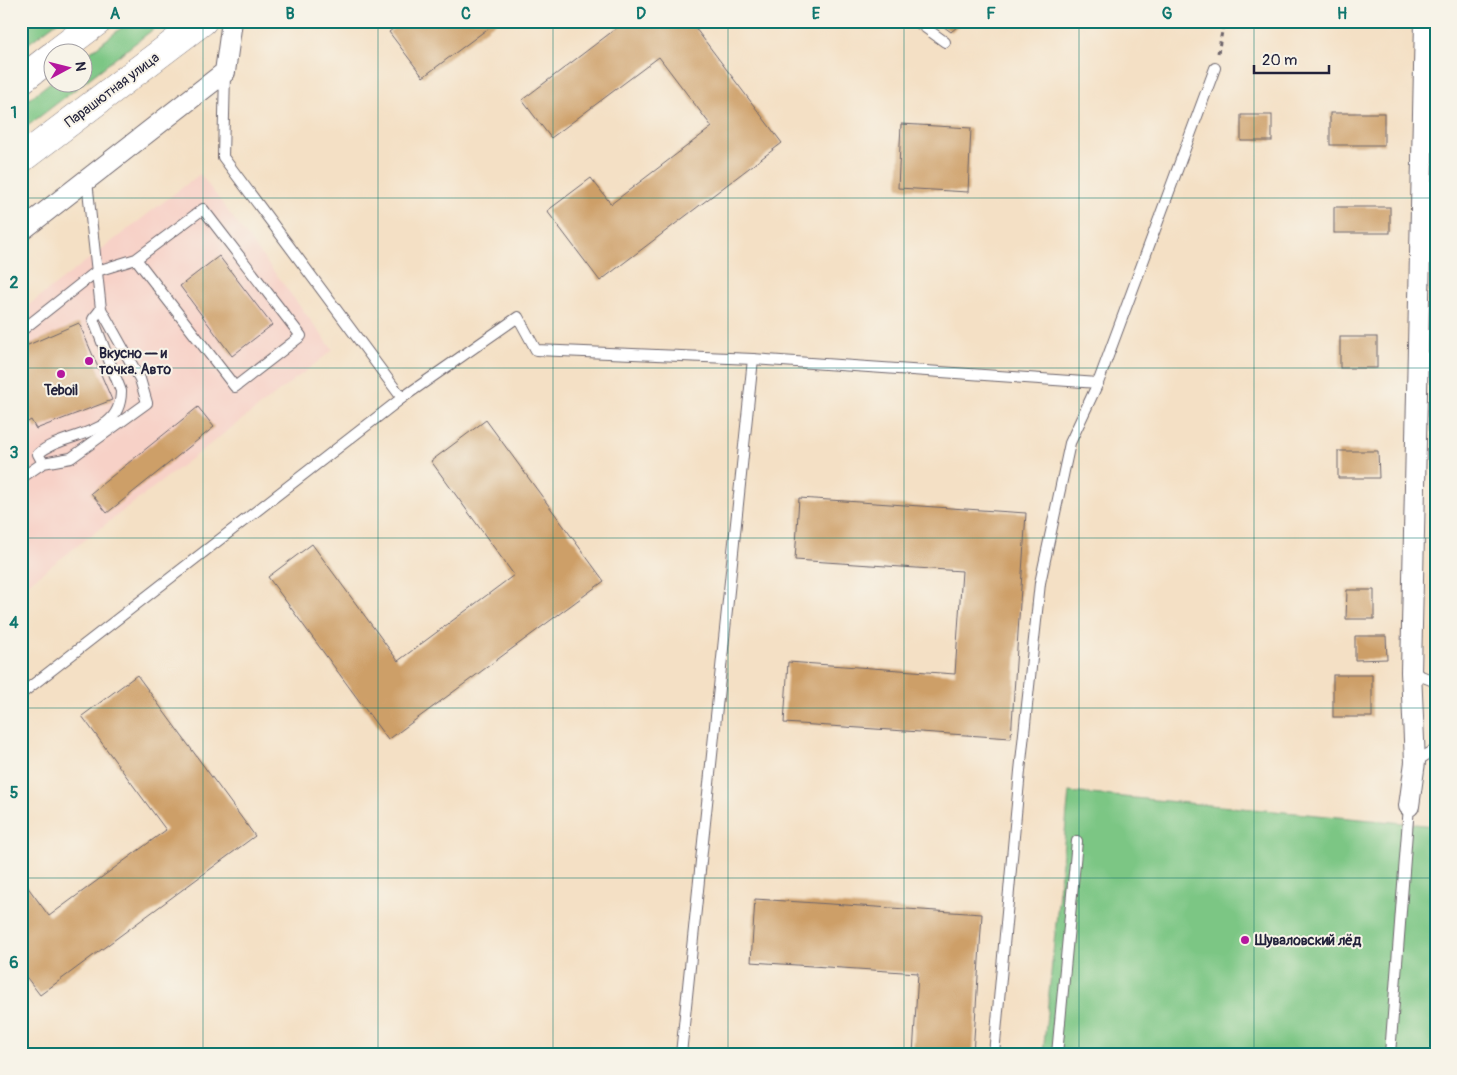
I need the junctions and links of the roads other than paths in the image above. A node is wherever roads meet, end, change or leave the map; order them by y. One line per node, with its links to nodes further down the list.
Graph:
1 (98, 21): 6 (main road)
2 (203, 21): 12 (main road, Парашютная улица)
3 (232, 21): 10 (street)
4 (916, 21): 7 (lane)
5 (1425, 21): 14 (street)
6 (70, 42)
7 (945, 42)
8 (42, 64): 11 (main road)
9 (1215, 68): 21 (lane)
10 (225, 72): 13 (street); 22 (lane)
11 (21, 80)
12 (21, 159)
13 (86, 180): 15 (street); 17 (lane)
14 (1429, 188): 25 (street)
15 (21, 232)
16 (136, 259): 16 (lane); 17 (lane)
17 (97, 271): 18 (lane); 19 (lane)
18 (102, 309): 23 (lane); 23 (lane)
19 (21, 331)
20 (753, 359): 21 (lane); 22 (lane); 32 (lane)
21 (1098, 383): 33 (lane)
22 (402, 398): 27 (lane)
23 (43, 463): 24 (lane)
24 (21, 478)
25 (1411, 672): 26 (lane); 29 (street)
26 (1436, 682)
27 (21, 694)
28 (1436, 749): 29 (lane)
29 (1415, 762): 30 (street)
30 (1409, 806): 35 (lane)
31 (1077, 841): 34 (lane)
32 (680, 1054)
33 (994, 1054)
34 (1057, 1054)
35 (1390, 1054)

